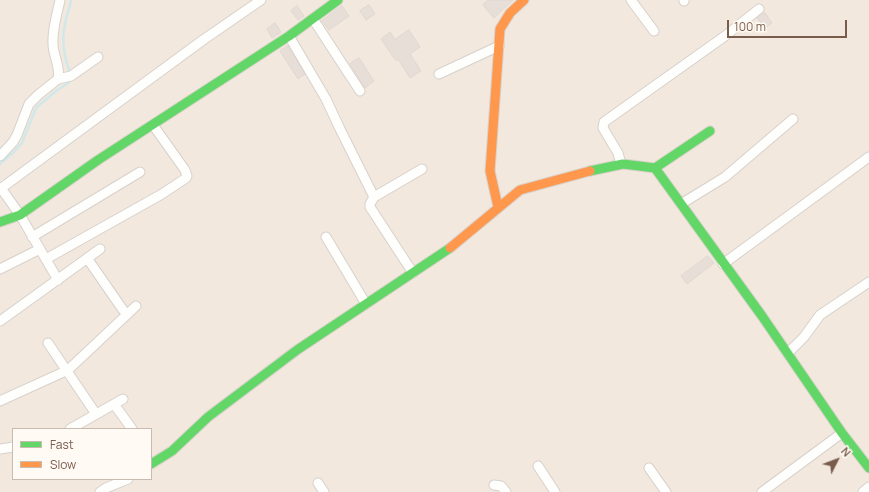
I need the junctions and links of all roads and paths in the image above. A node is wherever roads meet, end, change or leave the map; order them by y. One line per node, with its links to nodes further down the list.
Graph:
1 (60, 0): 13 (street)
2 (261, 0): 24 (street)
3 (338, 0): 7 (street)
4 (524, 0): 10 (street)
5 (630, 0): 8 (street)
6 (759, 9): 20 (street)
7 (313, 19): 9 (street); 14 (street)
8 (654, 31)
9 (288, 36): 16 (street); 25 (street)
10 (499, 46): 12 (street); 27 (street)
11 (98, 57): 13 (street)
12 (440, 74)
13 (58, 79): 18 (street)
14 (360, 91)
15 (792, 119): 26 (street)
16 (153, 125): 28 (street); 35 (street)
17 (710, 131): 21 (street)
18 (0, 156)
19 (869, 157): 36 (street)
20 (621, 164): 21 (street); 27 (street)
21 (655, 168): 26 (street)
22 (422, 169): 25 (street)
23 (140, 172): 30 (street)
24 (0, 188): 28 (street)
25 (374, 197): 38 (street)
26 (681, 204): 36 (street)
27 (498, 207): 38 (street)
28 (20, 214): 29 (street); 30 (street)
29 (0, 222)
30 (32, 237): 33 (street)
31 (326, 237): 41 (street)
32 (100, 249): 34 (street)
33 (40, 250): 35 (street); 37 (street)
34 (87, 258): 39 (street); 43 (street)
35 (46, 259): 39 (street)
36 (724, 264): 46 (street)
37 (0, 269)
38 (413, 272): 41 (street)
39 (58, 280): 44 (street)
40 (869, 282): 46 (street)
41 (366, 304): 57 (street)
42 (136, 306): 47 (street)
43 (123, 310)
44 (0, 321)
45 (48, 343): 47 (street)
46 (788, 353): 54 (street)
47 (68, 370): 49 (street); 51 (street)
48 (123, 399): 50 (street)
49 (0, 401)
50 (114, 404): 51 (street); 53 (street)
51 (96, 414): 52 (street)
52 (72, 428)
53 (131, 428)
54 (842, 433): 60 (street); 70 (street)
55 (12, 446): 56 (street)
56 (0, 449)
57 (152, 463)
58 (538, 466): 68 (street)
59 (649, 468): 69 (street)
60 (869, 468)
61 (126, 480): 65 (street)
62 (318, 483): 66 (street)
63 (494, 485): 67 (street)
64 (869, 487): 71 (street)
65 (100, 492)
66 (324, 492)
67 (506, 492)
68 (554, 492)
69 (666, 492)
70 (762, 492)
71 (863, 492)

